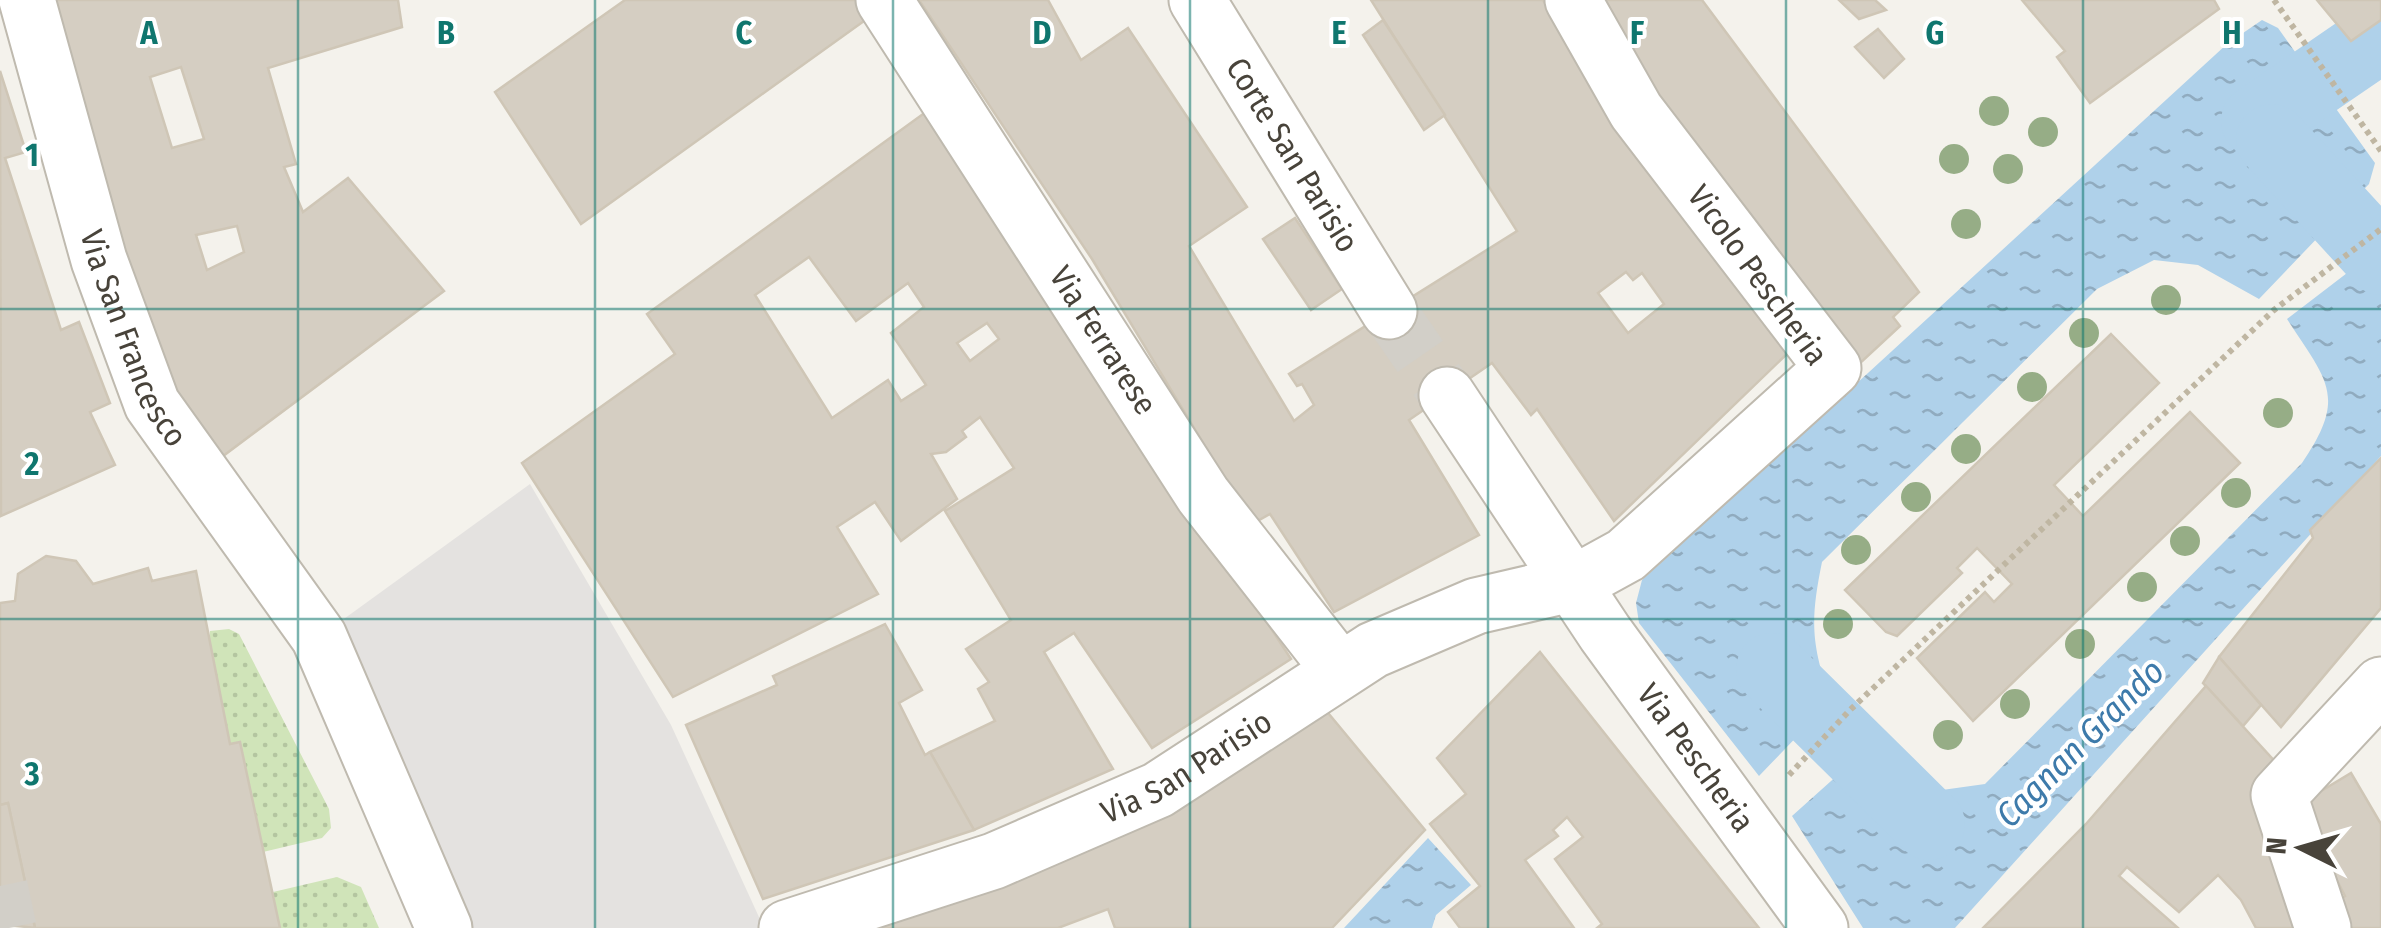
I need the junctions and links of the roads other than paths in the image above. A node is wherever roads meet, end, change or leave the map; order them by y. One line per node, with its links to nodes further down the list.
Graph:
1 (27, 0): 10 (street, Via San Francesco)
2 (884, 0): 8 (street, Via Ferrarese)
3 (1198, 0): 5 (street, Corte San Parisio)
4 (1573, 0): 7 (street, Vicolo Pescheria)
5 (1389, 311)
6 (1446, 395): 7 (street, Via Pescheria)
7 (1574, 583): 8 (street, Via San Parisio); 12 (street, Via Pescheria)
8 (1339, 669): 11 (street, Via San Parisio)
9 (2381, 685): 13 (street)
10 (444, 928)
11 (787, 928)
12 (1820, 928)
13 (2323, 928)

